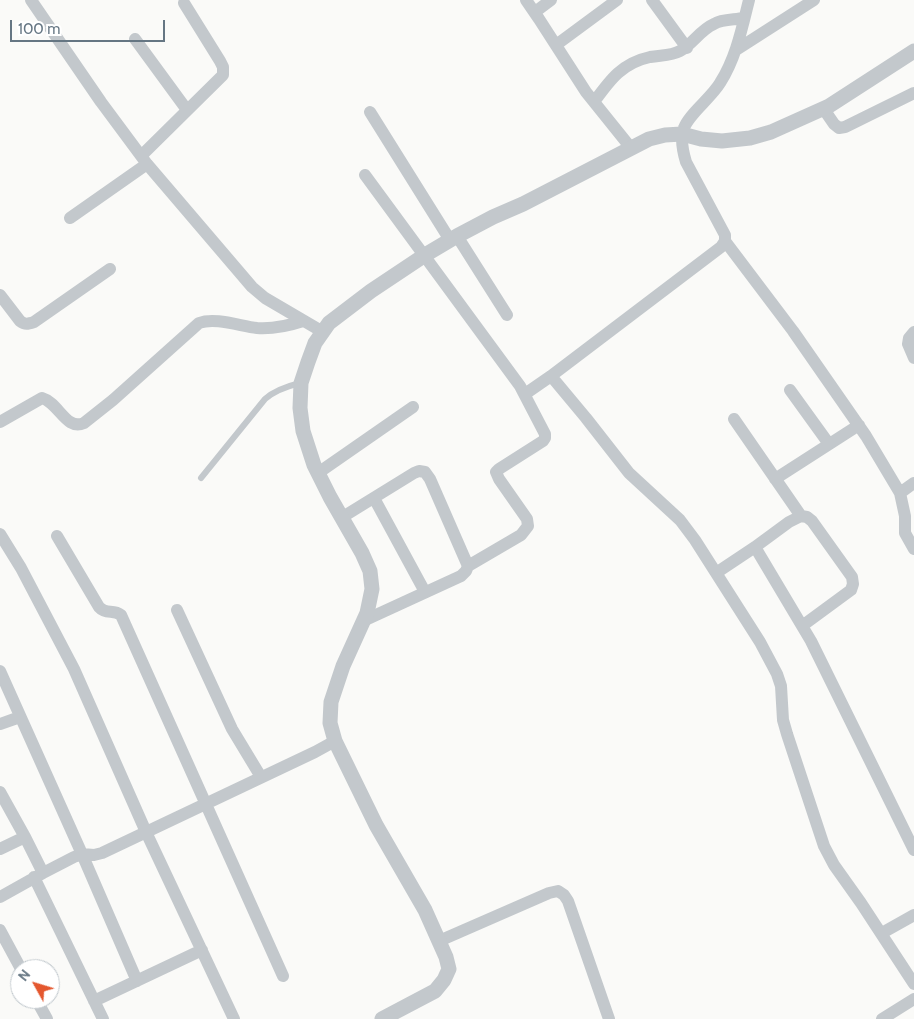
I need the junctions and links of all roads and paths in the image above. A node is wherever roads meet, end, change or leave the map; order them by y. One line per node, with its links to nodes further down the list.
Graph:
1 (31, 0): 23 (street)
2 (526, 0): 9 (street)
3 (551, 0): 9 (street)
4 (617, 0): 12 (street)
5 (652, 0): 13 (street)
6 (749, 0): 10 (street)
7 (814, 0): 14 (street)
8 (184, 3): 19 (street)
9 (535, 12): 12 (street)
10 (744, 18): 13 (street); 14 (street)
11 (135, 39): 19 (street)
12 (556, 45): 17 (street)
13 (686, 48): 17 (street)
14 (736, 50): 21 (street)
15 (914, 51): 18 (street)
16 (914, 93): 18 (street)
17 (594, 102): 22 (street)
18 (823, 108): 21 (street)
19 (188, 110): 23 (street)
20 (370, 112): 26 (street)
21 (682, 134): 22 (street); 27 (street)
22 (631, 148): 26 (street)
23 (144, 160): 25 (street); 32 (street)
24 (365, 175): 28 (street)
25 (70, 218)
26 (454, 238): 28 (street); 31 (street)
27 (725, 241): 36 (street); 43 (street)
28 (425, 255): 33 (street); 39 (street)
29 (110, 270): 30 (street)
30 (0, 295)
31 (507, 315)
32 (298, 322): 33 (street); 42 (street)
33 (323, 332): 37 (street)
34 (914, 332): 35 (street)
35 (914, 358)
36 (551, 376): 39 (street); 59 (street)
37 (302, 383): 45 (street); 46 (lane)
38 (790, 390): 44 (street)
39 (525, 394): 58 (street)
40 (413, 407): 45 (street)
41 (734, 419): 47 (street)
42 (0, 422)
43 (859, 425): 44 (street); 49 (street)
44 (829, 444): 47 (street)
45 (318, 473): 52 (street)
46 (201, 478)
47 (775, 479): 51 (street)
48 (914, 483): 49 (street)
49 (900, 493): 53 (street)
50 (374, 498): 52 (street); 58 (street); 60 (street)
51 (801, 516): 56 (street); 63 (street)
52 (342, 518): 62 (street)
53 (910, 522): 57 (street)
54 (0, 534): 71 (street)
55 (57, 536): 70 (street)
56 (755, 547): 59 (street); 63 (street)
57 (914, 550)
58 (468, 566): 60 (street)
59 (716, 573): 80 (street)
60 (425, 592): 62 (street)
61 (177, 610): 68 (street)
62 (364, 621): 67 (street)
63 (802, 626): 74 (street)
64 (0, 671): 65 (street)
65 (20, 717): 66 (street); 75 (street)
66 (0, 724)
67 (325, 747): 68 (street); 81 (street)
68 (261, 777): 70 (street)
69 (0, 792): 72 (street)
70 (206, 804): 71 (street); 84 (street)
71 (146, 832): 75 (street); 82 (street)
72 (25, 836): 73 (street); 76 (street)
73 (0, 849)
74 (914, 850)
75 (82, 854): 76 (street); 85 (street)
76 (39, 875): 77 (street); 88 (street)
77 (0, 897)
78 (914, 915): 80 (street)
79 (0, 930): 83 (street)
80 (882, 933): 86 (street)
81 (439, 941): 90 (street); 93 (street)
82 (202, 950): 85 (street); 92 (street)
83 (15, 959)
84 (283, 976)
85 (137, 981): 88 (street)
86 (914, 984)
87 (914, 999): 89 (street)
88 (94, 1001): 91 (street)
89 (897, 1015): 94 (street)
90 (386, 1017)
91 (103, 1019)
92 (234, 1019)
93 (609, 1019)
94 (882, 1019)

